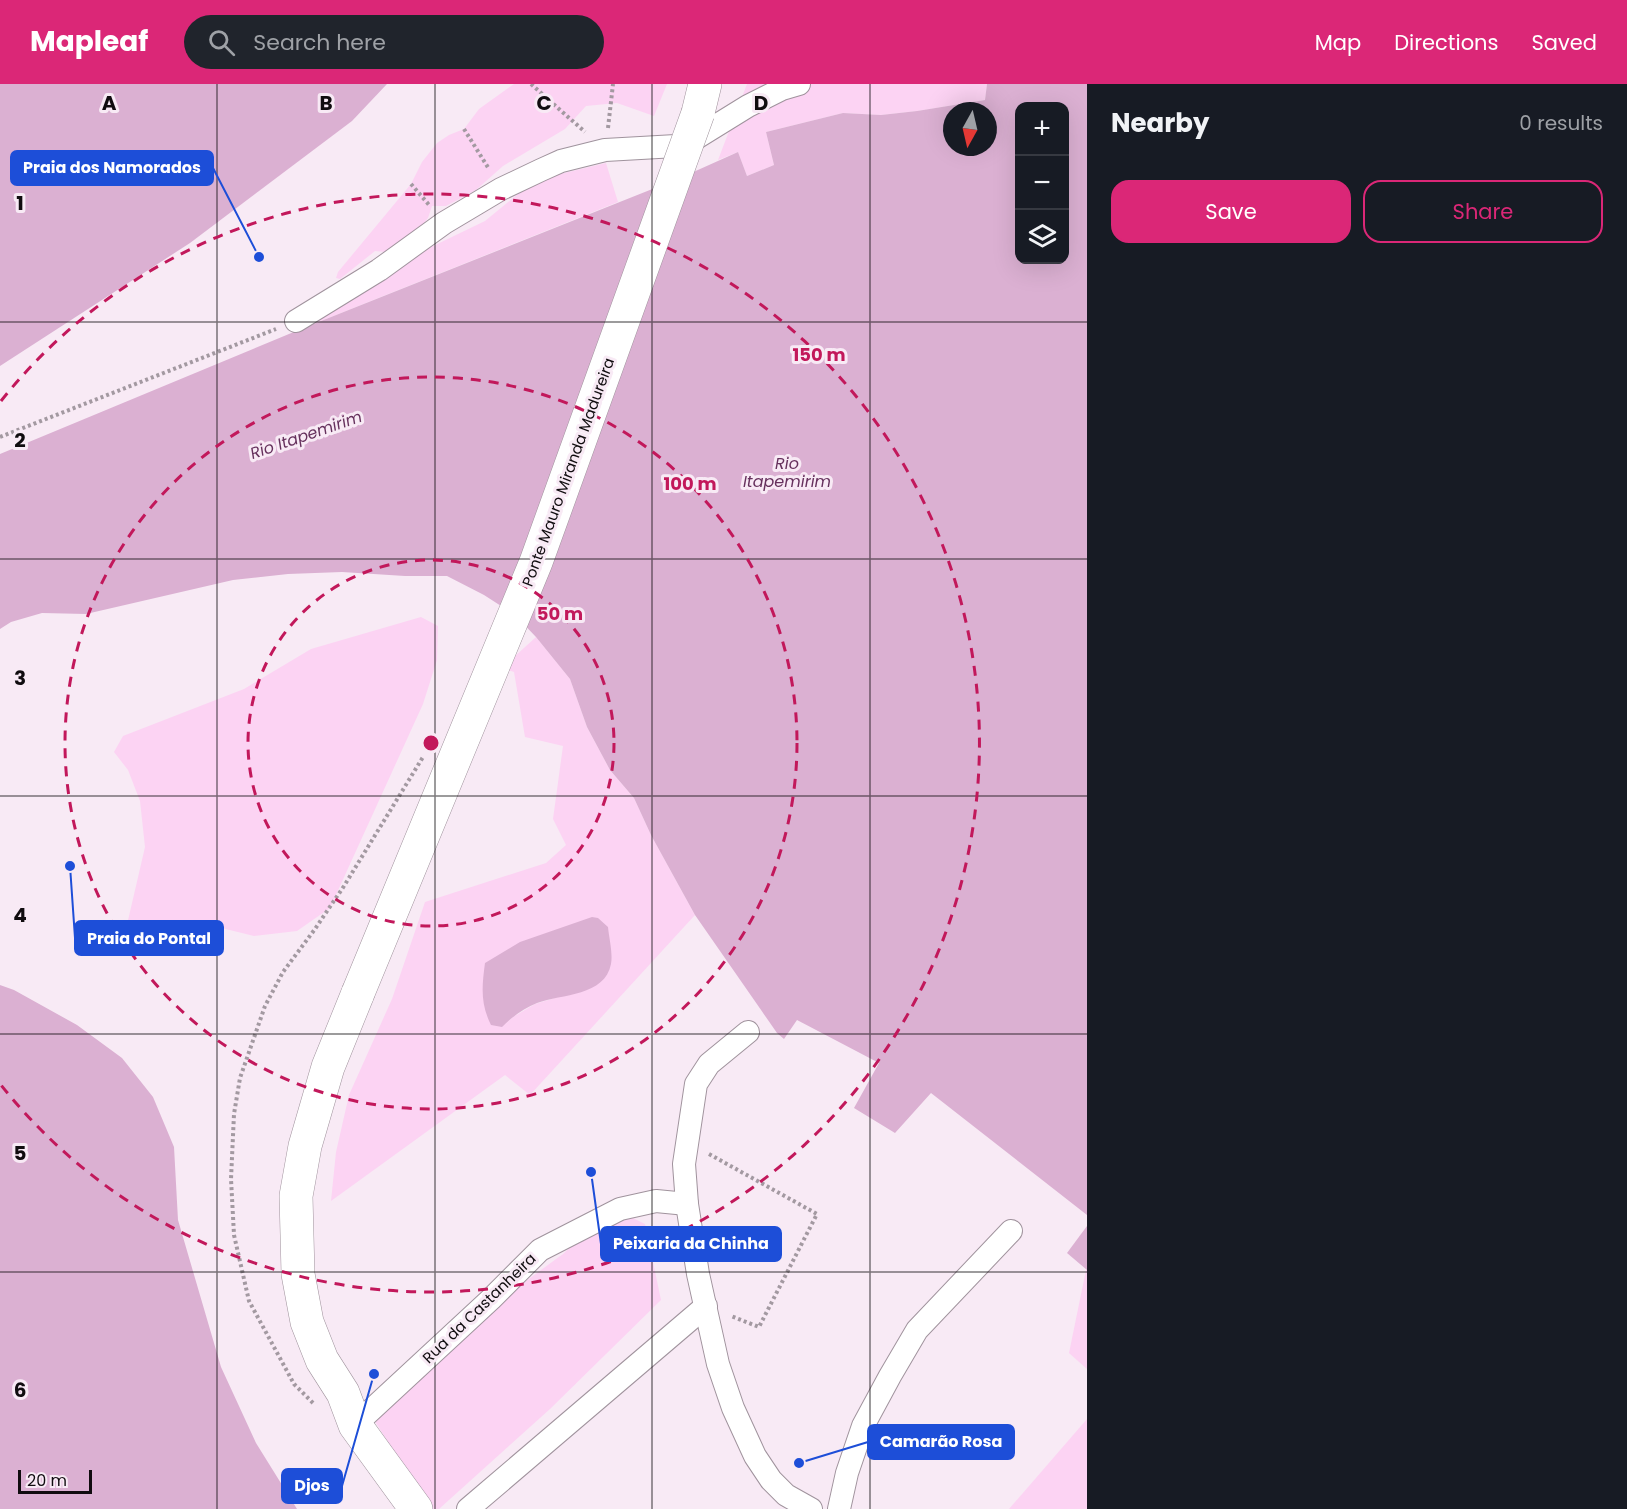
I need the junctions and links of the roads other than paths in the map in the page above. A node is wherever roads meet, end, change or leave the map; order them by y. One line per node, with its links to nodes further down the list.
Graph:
1 (799, 84): 3 (street)
2 (702, 99): 8 (main road, Ponte Mauro Miranda Madureira, bridge)
3 (296, 321)
4 (748, 1032): 5 (street)
5 (687, 1204): 7 (street); 8 (street, Rua da Castanheira)
6 (1011, 1231): 12 (street)
7 (706, 1306): 10 (street); 11 (street)
8 (355, 1425): 9 (main road, Ponte Mauro Miranda Madureira)
9 (416, 1509)
10 (468, 1509)
11 (811, 1509)
12 (839, 1509)

